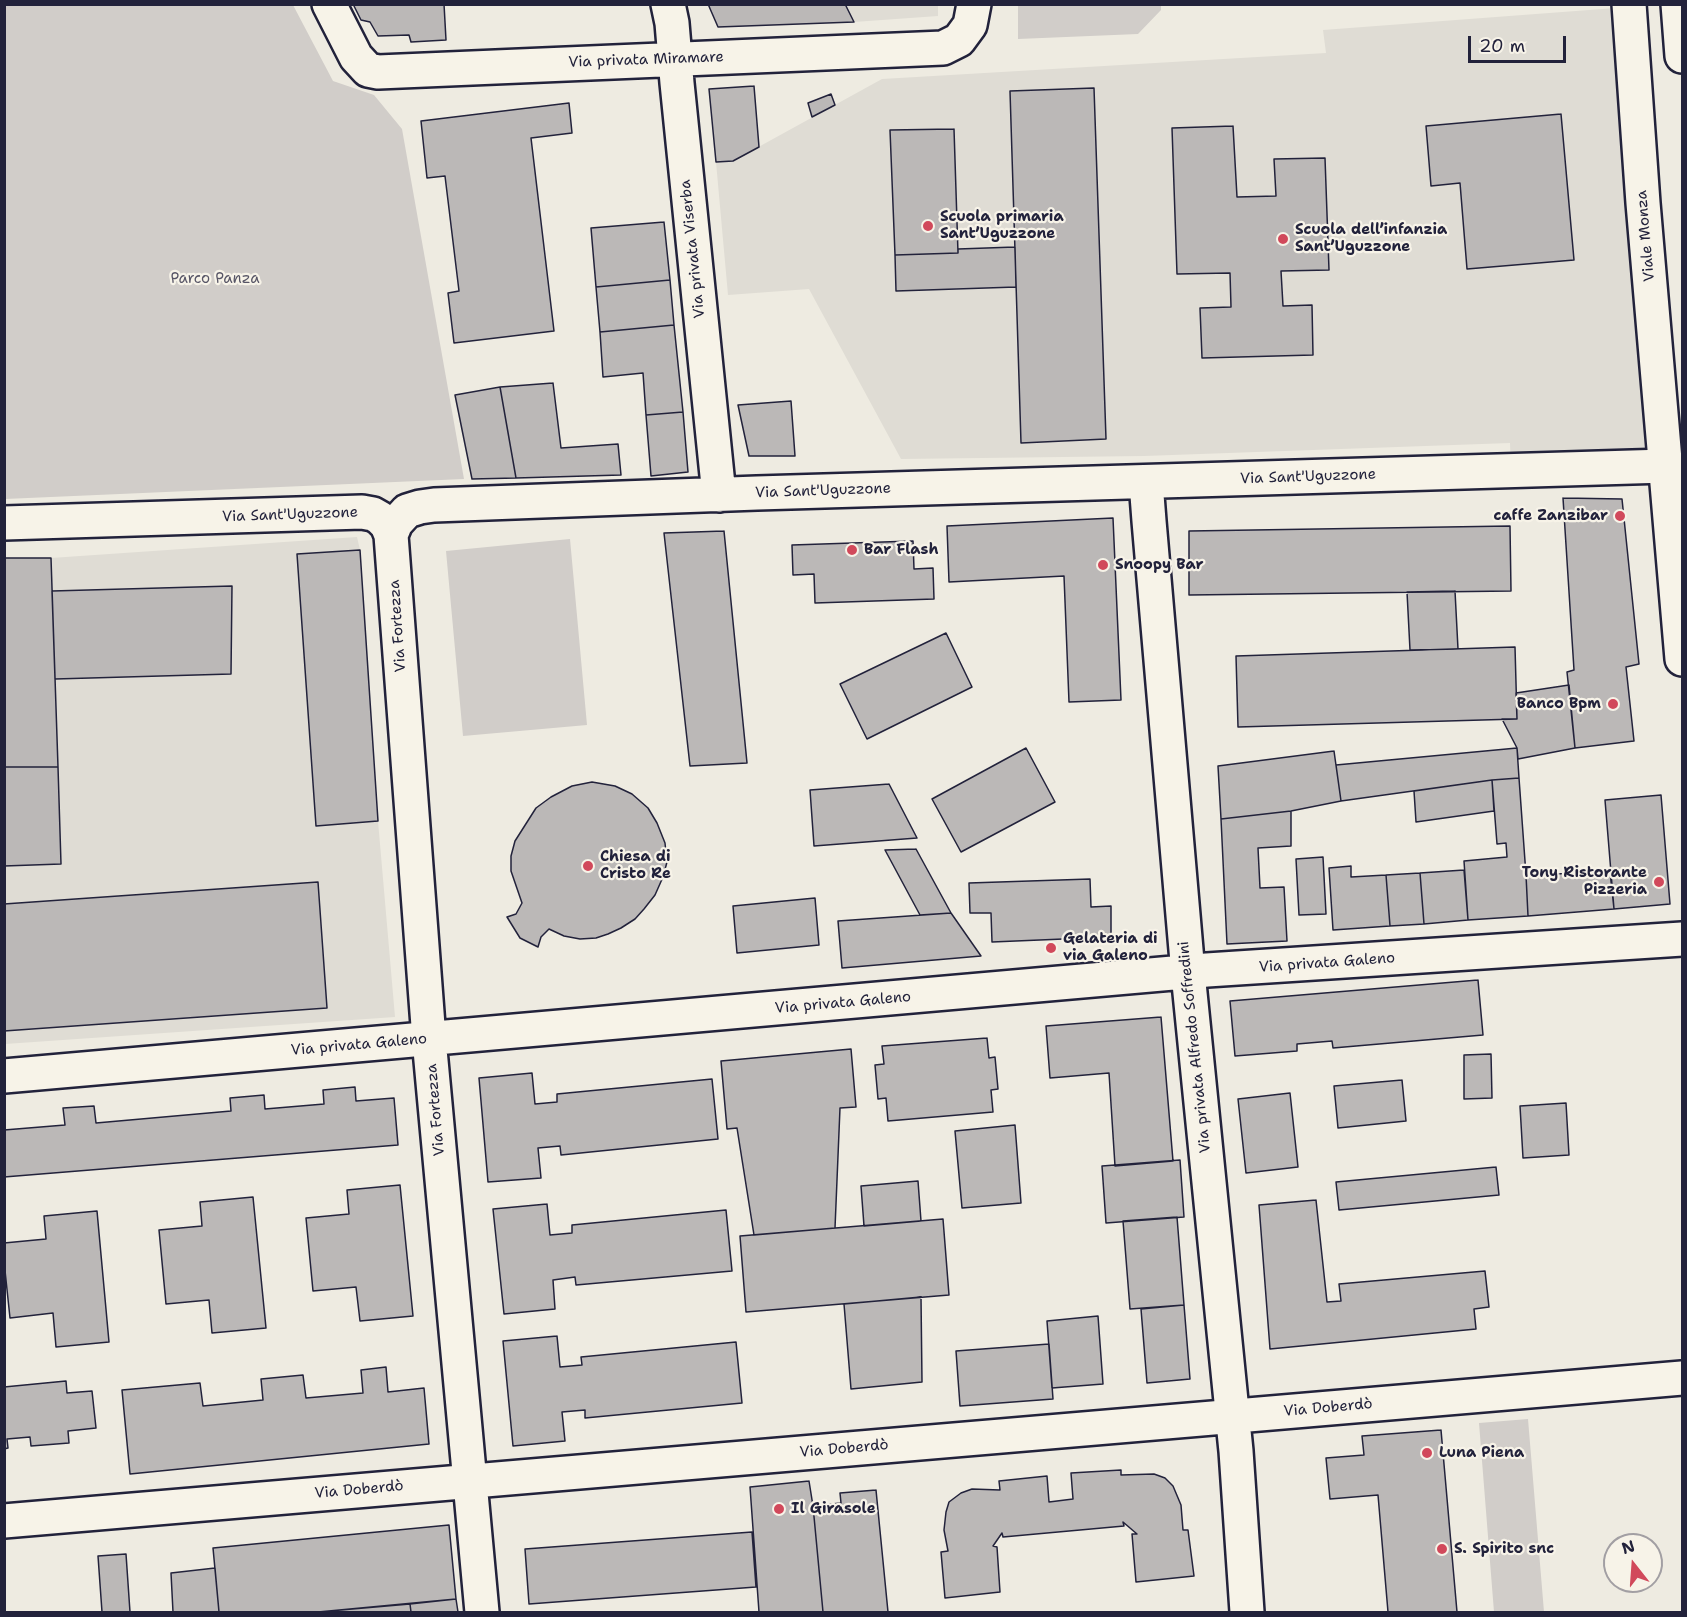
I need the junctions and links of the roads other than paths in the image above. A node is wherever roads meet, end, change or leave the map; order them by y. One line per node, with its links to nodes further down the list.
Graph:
1 (329, 4): 7 (street, Via privata Miramare)
2 (668, 4): 7 (street, Via privata Viserba)
3 (974, 4): 7 (street, Via privata Miramare)
4 (1629, 4): 8 (street, Viale Monza)
5 (1678, 4): 6 (street)
6 (1682, 54)
7 (674, 59): 10 (street, Via privata Viserba)
8 (1674, 468): 9 (street, Via Sant'Uguzzone); 13 (street, Viale Monza)
9 (1146, 482): 10 (street, Via Sant'Uguzzone); 15 (street, Via privata Alfredo Soffredini)
10 (719, 495): 12 (street, Via Sant'Uguzzone)
11 (4, 523): 12 (street, Via Sant'Uguzzone)
12 (391, 535): 16 (street, Via Fortezza)
13 (1683, 659)
14 (1683, 939): 15 (street, Via privata Galeno)
15 (1188, 973): 16 (street, Via privata Galeno); 19 (street, Via privata Alfredo Soffredini)
16 (429, 1039): 17 (street, Via privata Galeno); 20 (street, Via Fortezza)
17 (4, 1076)
18 (1683, 1378): 19 (street, Via Doberdò)
19 (1232, 1416): 20 (street, Via Doberdò); 23 (street, Via privata Alfredo Soffredini)
20 (470, 1480): 21 (street, Via Doberdò); 22 (street, Via Fortezza)
21 (4, 1521)
22 (482, 1612)
23 (1247, 1612)

